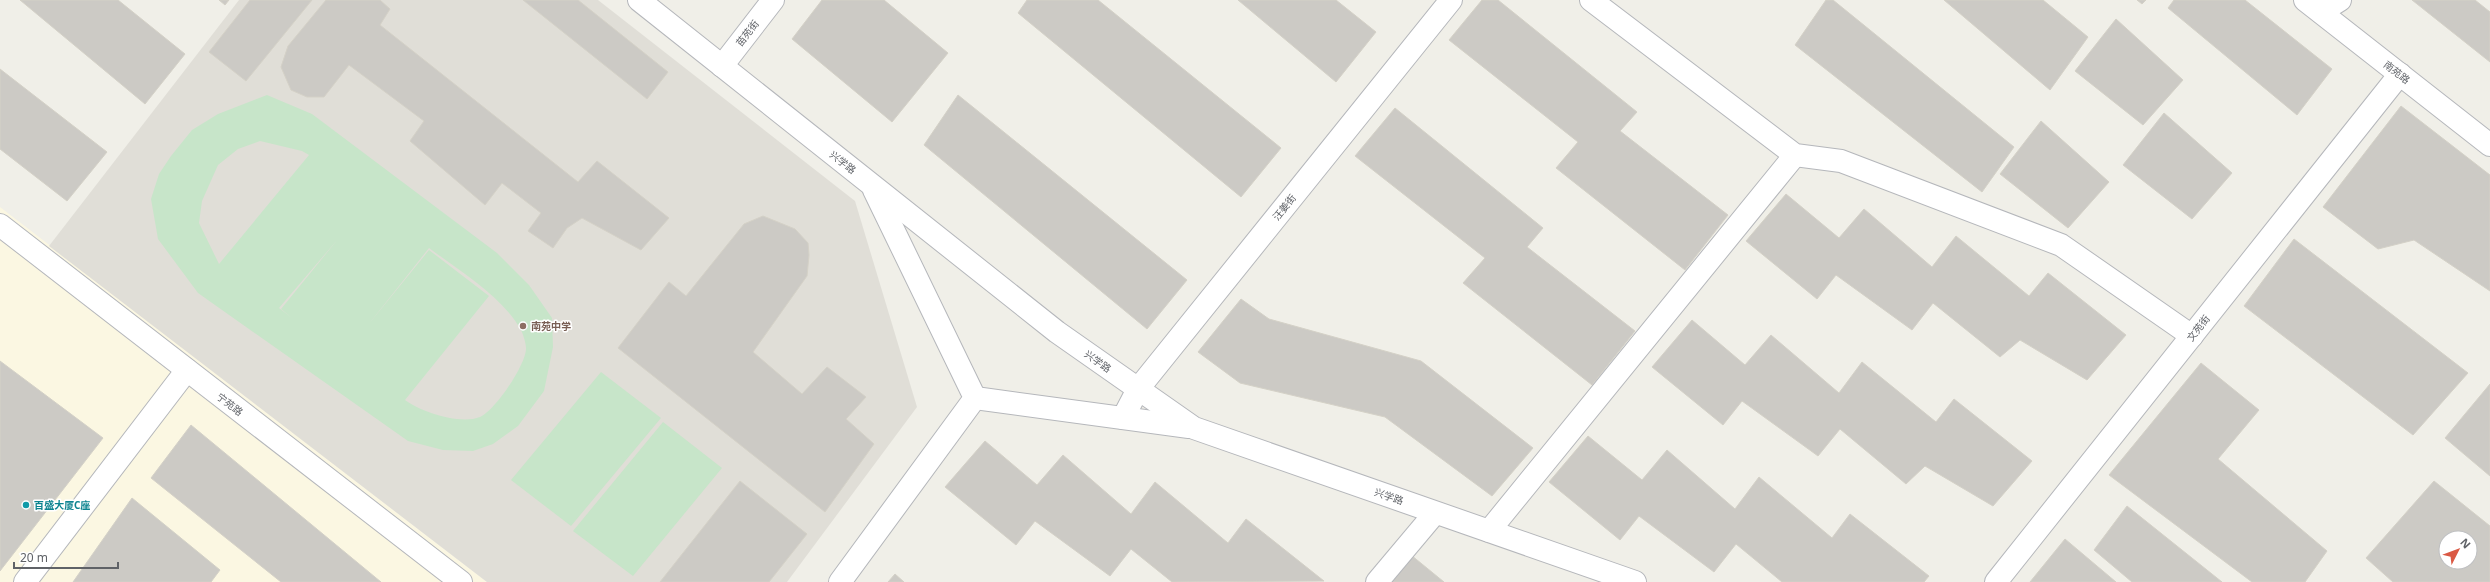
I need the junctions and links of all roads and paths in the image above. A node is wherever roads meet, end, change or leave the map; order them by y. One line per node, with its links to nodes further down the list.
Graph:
1 (639, 0): 7 (street, 兴学路)
2 (773, 0): 7 (street, 苗苑街)
3 (1451, 0): 15 (street, 汪姜街)
4 (1591, 0): 10 (street)
5 (2340, 0): 6 (street)
6 (2313, 6): 8 (street, 南苑路)
7 (722, 66): 11 (street, 兴学路)
8 (2400, 74): 9 (street, 南苑路); 13 (street, 文苑街)
9 (2490, 145)
10 (1795, 155): 13 (street); 20 (street)
11 (872, 185): 15 (street, 兴学路); 16 (street)
12 (0, 225): 14 (street, 宁苑路)
13 (2192, 336): 26 (street, 文苑街)
14 (187, 370): 21 (street); 22 (street, 宁苑路)
15 (1138, 389): 17 (street, 汪姜街); 18 (street, 兴学路)
16 (974, 398): 17 (street); 23 (street)
17 (1123, 418): 18 (street)
18 (1194, 428): 19 (street, 兴学路)
19 (1435, 512): 20 (street, 兴学路); 24 (street)
20 (1489, 531): 25 (street, 兴学路)
21 (25, 582)
22 (461, 582)
23 (840, 582)
24 (1377, 582)
25 (1635, 582)
26 (1996, 582)

